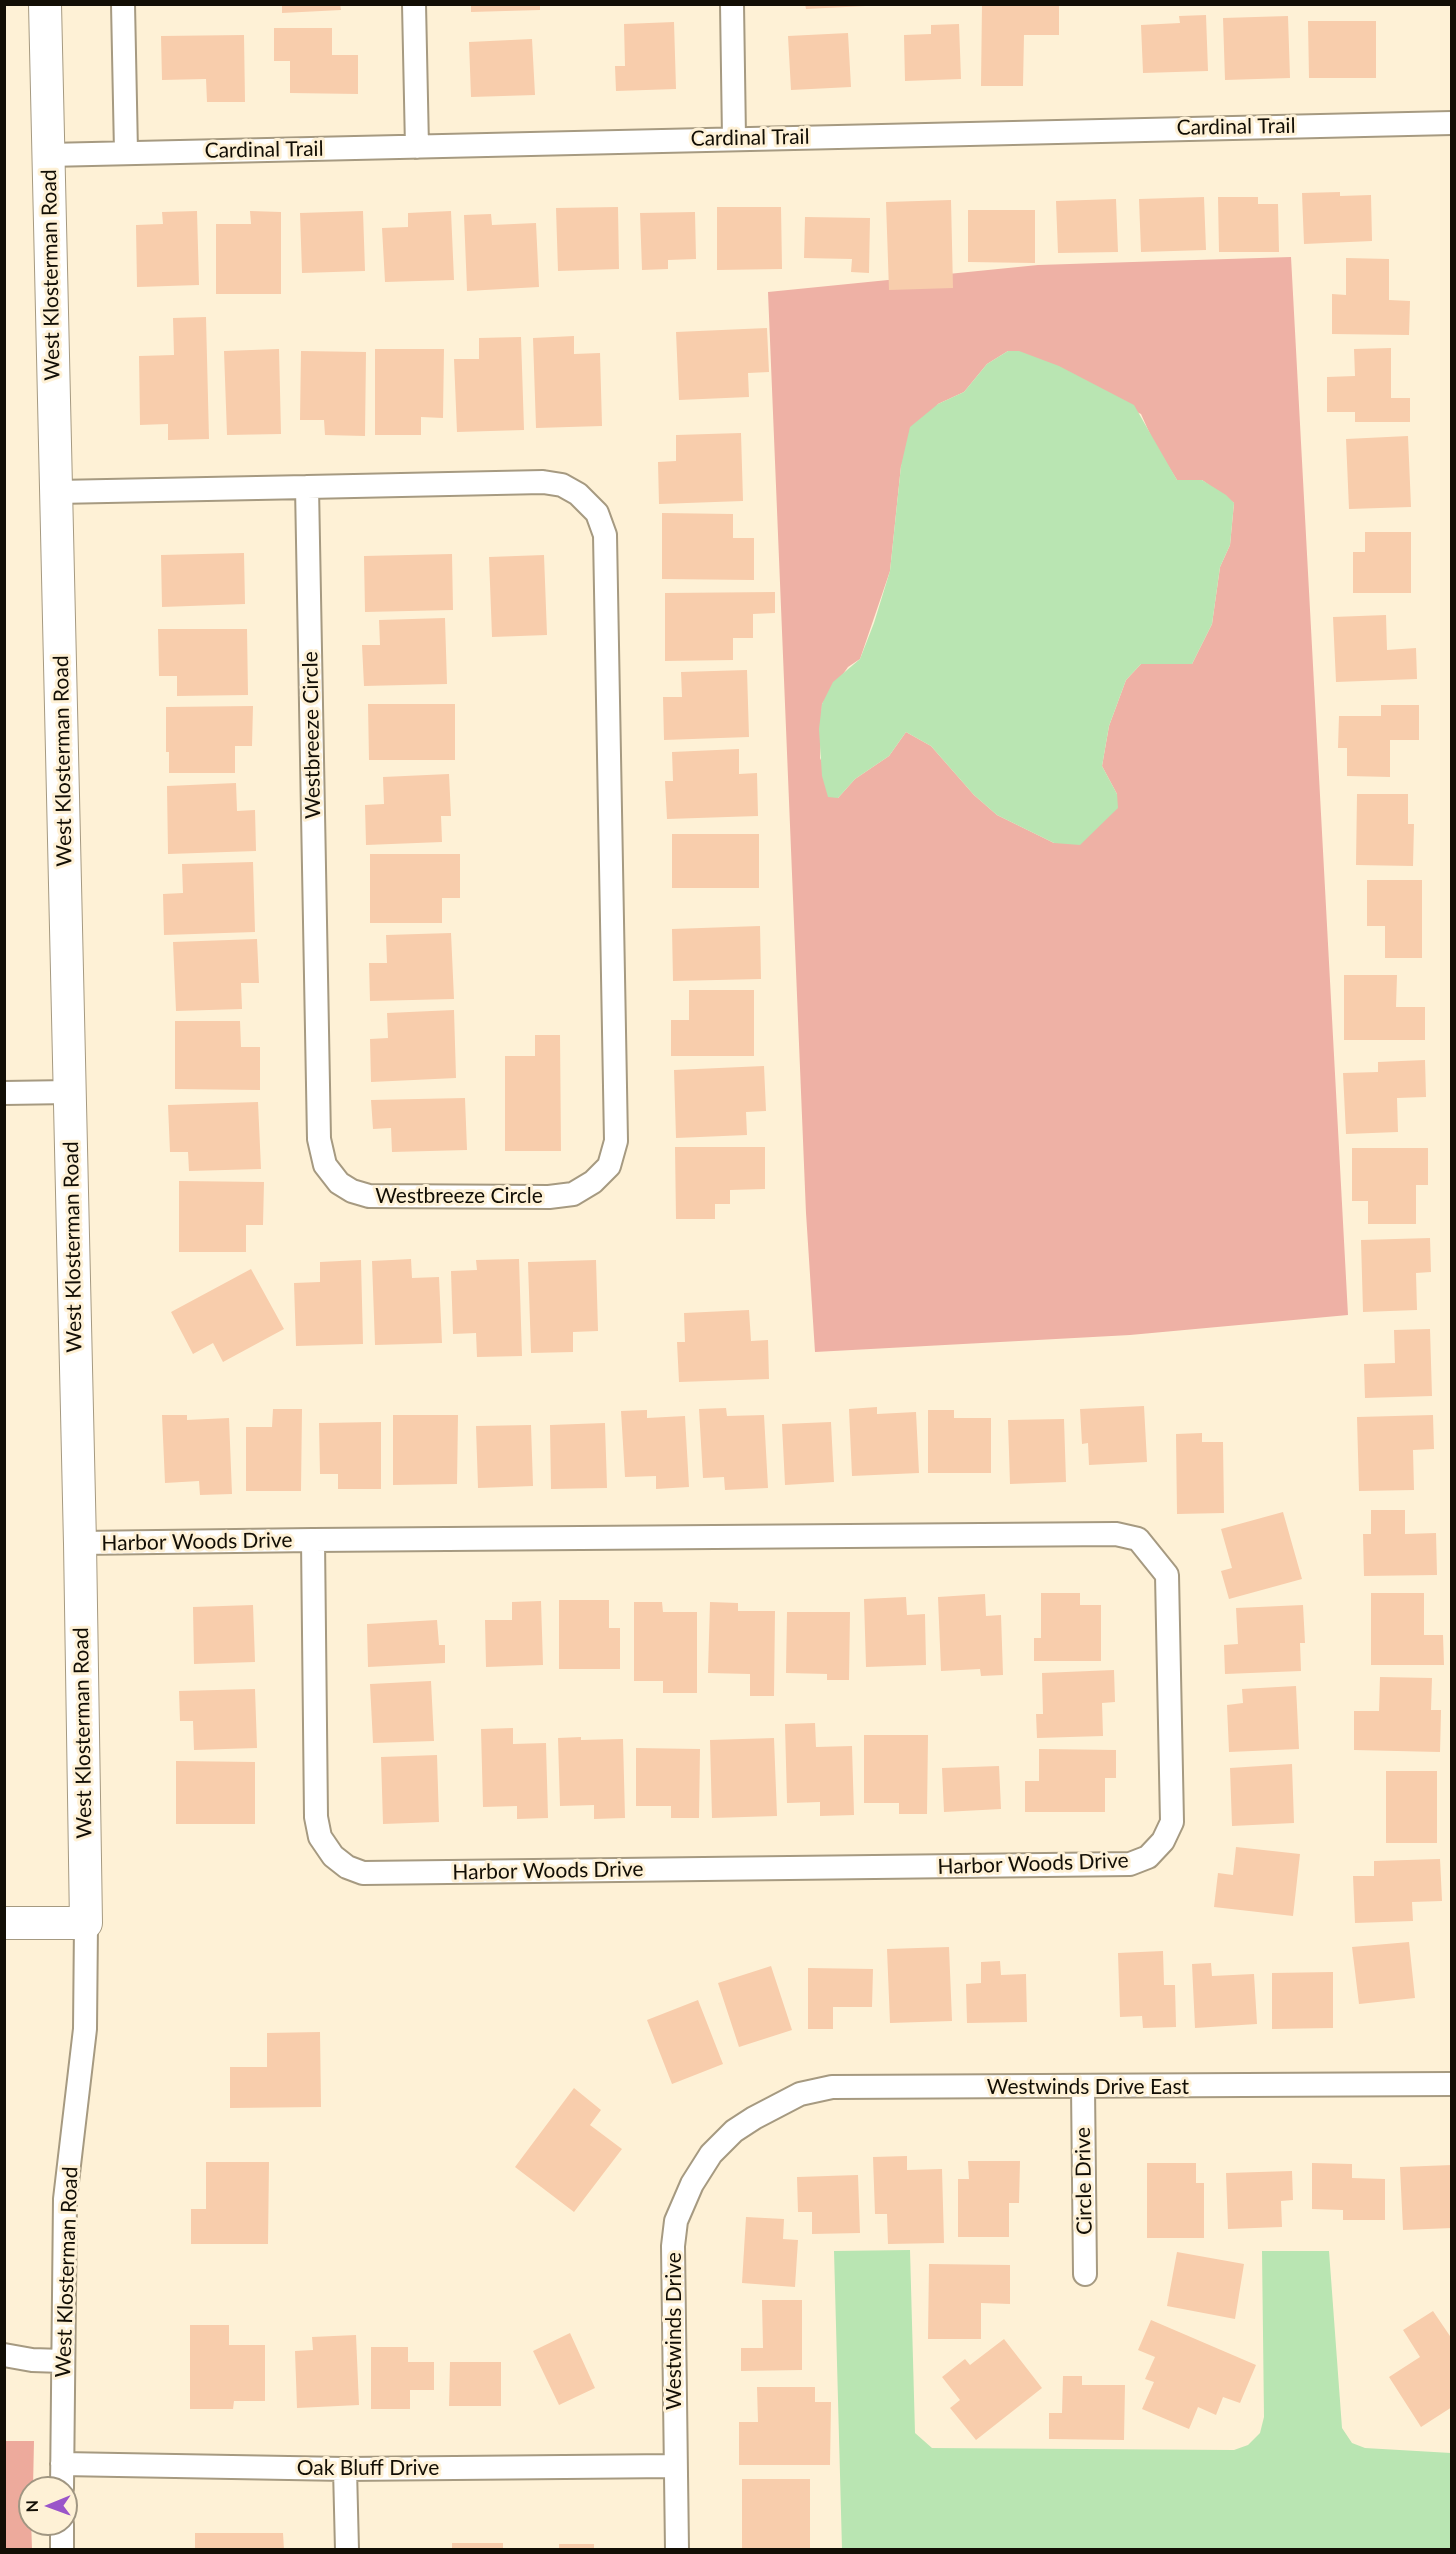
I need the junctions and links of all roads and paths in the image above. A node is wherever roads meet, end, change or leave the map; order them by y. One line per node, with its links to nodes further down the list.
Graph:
1 (45, 4): 9 (street, West Klosterman Road)
2 (123, 4): 8 (street)
3 (414, 4): 7 (street)
4 (732, 4): 6 (street)
5 (1452, 123): 6 (street, Cardinal Trail)
6 (734, 138): 7 (street, Cardinal Trail)
7 (417, 147): 8 (street, Cardinal Trail)
8 (126, 152): 9 (street, Cardinal Trail)
9 (48, 155): 11 (street, West Klosterman Road)
10 (307, 487): 10 (street, Westbreeze Circle); 11 (street, Westbreeze Circle)
11 (57, 492): 12 (street, West Klosterman Road)
12 (70, 1092): 13 (street); 15 (street, West Klosterman Road)
13 (4, 1093)
14 (313, 1540): 14 (street, Harbor Woods Drive); 15 (street, Harbor Woods Drive)
15 (80, 1543): 17 (street, West Klosterman Road)
16 (4, 1923): 17 (street)
17 (86, 1923): 23 (street, West Klosterman Road)
18 (1452, 2084): 19 (street, Westwinds Drive East)
19 (1083, 2087): 20 (street, Westwinds Drive East); 21 (street, Circle Drive)
20 (734, 2131): 25 (street, Westwinds Drive)
21 (1085, 2274)
22 (4, 2355): 23 (street)
23 (63, 2361): 24 (street, West Klosterman Road)
24 (62, 2464): 26 (street, Oak Bluff Drive); 27 (street, West Klosterman Road)
25 (674, 2466): 26 (street, Oak Bluff Drive); 29 (street, Westwinds Drive)
26 (345, 2469): 28 (street)
27 (62, 2476)
28 (347, 2550)
29 (676, 2550)

